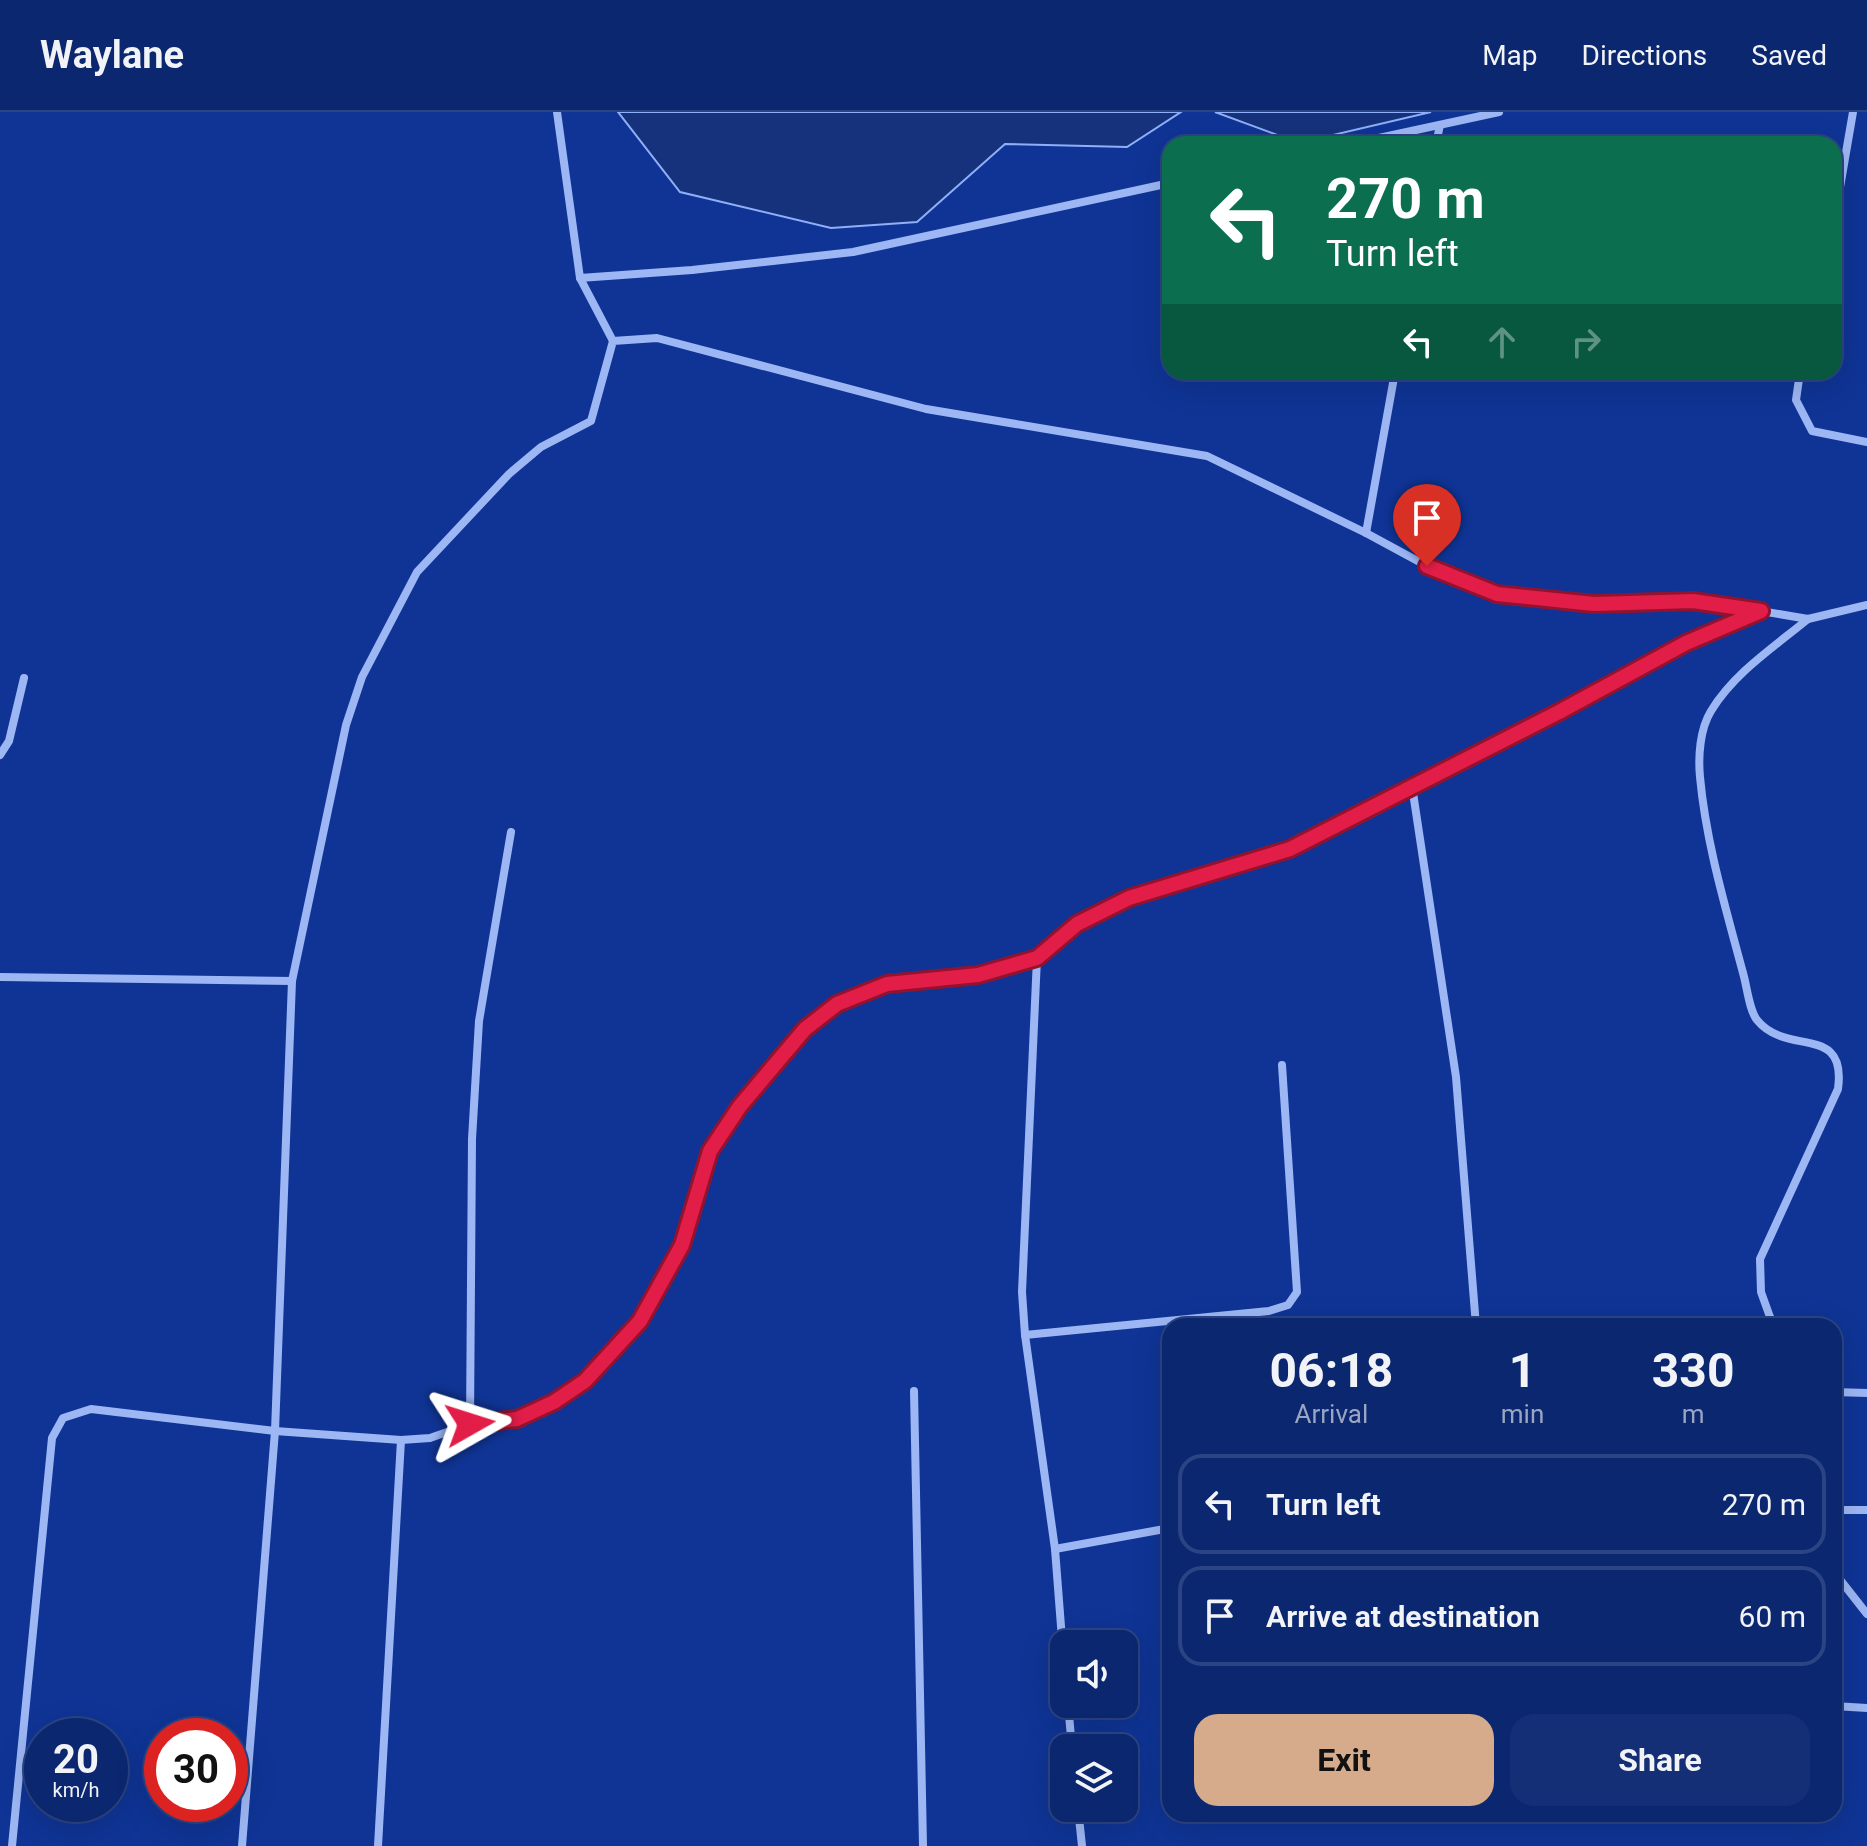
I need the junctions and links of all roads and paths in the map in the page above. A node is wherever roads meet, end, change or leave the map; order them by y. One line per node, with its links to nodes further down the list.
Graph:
1 (557, 112): 9 (street)
2 (1499, 112): 4 (street)
3 (1853, 112): 7 (street)
4 (1440, 125): 5 (street); 6 (street)
5 (1388, 136)
6 (1438, 136)
7 (1842, 176)
8 (1162, 185): 9 (street)
9 (580, 278): 10 (street)
10 (613, 341): 14 (street); 24 (street)
11 (1394, 380): 14 (street)
12 (1799, 380): 13 (street)
13 (1867, 442)
14 (1366, 533): 16 (street)
15 (1867, 605): 17 (street)
16 (1761, 611): 17 (street); 20 (street)
17 (1808, 619): 28 (street)
18 (24, 678): 19 (street)
19 (0, 755)
20 (1412, 786): 22 (street); 27 (street)
21 (511, 832): 34 (street)
22 (1037, 958): 30 (street); 34 (street)
23 (0, 977): 24 (street)
24 (292, 981): 35 (street)
25 (1282, 1065): 26 (street)
26 (1198, 1318)
27 (1475, 1318)
28 (1771, 1318)
29 (1162, 1322): 30 (street)
30 (1025, 1335): 40 (street)
31 (914, 1391): 50 (street)
32 (1842, 1392): 33 (street)
33 (1867, 1393)
34 (470, 1424): 36 (street)
35 (275, 1431): 36 (street); 47 (street); 48 (street)
36 (401, 1440): 49 (street)
37 (1842, 1510): 38 (street)
38 (1867, 1510)
39 (1162, 1529): 40 (street)
40 (1055, 1549): 43 (street)
41 (1842, 1582): 42 (street)
42 (1867, 1614)
43 (1061, 1630)
44 (1842, 1706): 45 (street)
45 (1867, 1708)
46 (1079, 1822): 51 (street)
47 (12, 1846)
48 (242, 1846)
49 (378, 1846)
50 (923, 1846)
51 (1082, 1846)

